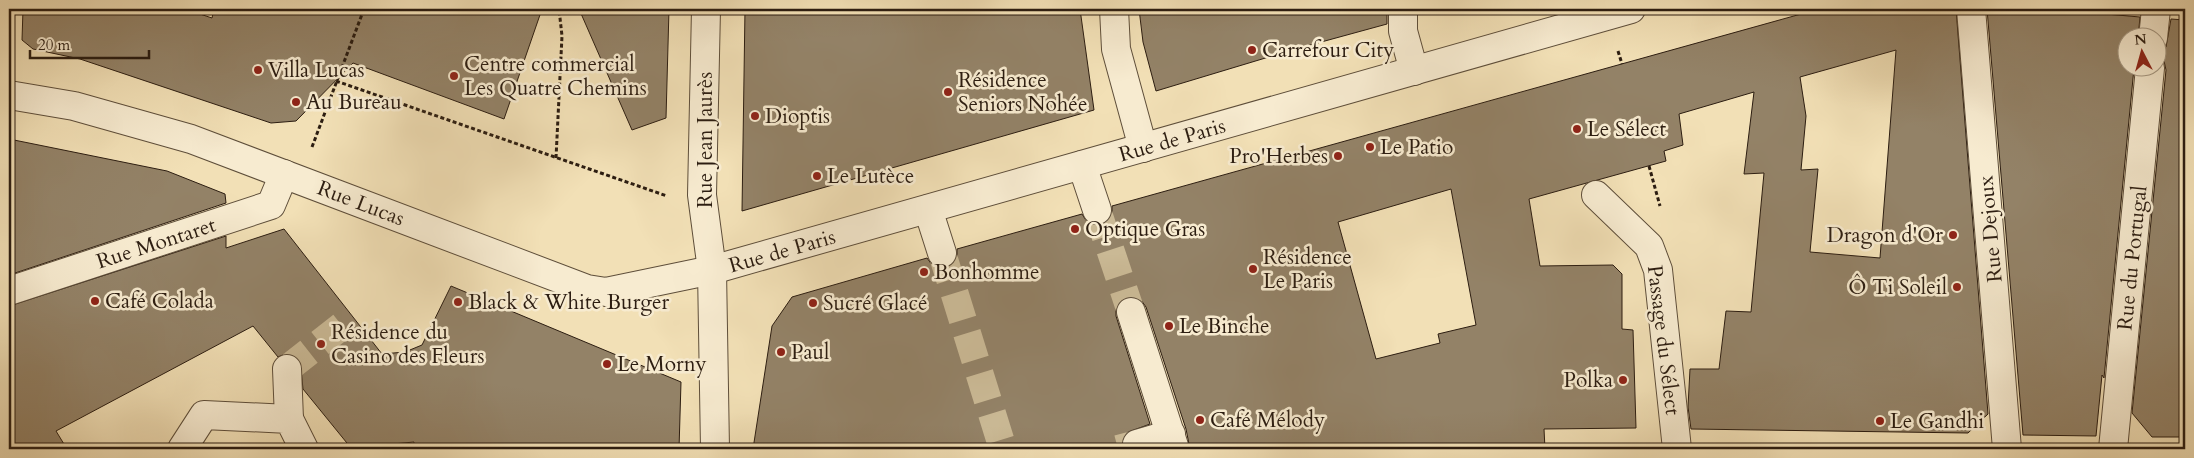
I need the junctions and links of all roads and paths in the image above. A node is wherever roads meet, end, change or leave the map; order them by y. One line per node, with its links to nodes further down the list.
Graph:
1 (364, 9): 14 (path)
2 (559, 9): 18 (path)
3 (706, 9): 28 (street, Rue Jean Jaurès)
4 (1114, 9): 17 (street)
5 (1403, 9): 12 (street)
6 (1631, 9): 12 (street, Rue de Paris)
7 (1971, 9): 39 (street, Rue Dejoux)
8 (2156, 9): 9 (street)
9 (2154, 28)
10 (1618, 51): 11 (path)
11 (1622, 64)
12 (1414, 71): 17 (street, Rue de Paris)
13 (2149, 78): 40 (street, Rue du Portugal)
14 (336, 81): 16 (path); 18 (path)
15 (9, 95): 21 (street, Rue Lucas)
16 (312, 147)
17 (1143, 148): 19 (street, Rue de Paris)
18 (556, 158): 23 (path)
19 (1082, 165): 24 (street, Rue de Paris); 25 (street)
20 (1649, 166): 26 (path)
21 (284, 174): 28 (street, Rue Lucas); 29 (street, Rue Montaret)
22 (1596, 194): 38 (street, Passage du Sélect)
23 (667, 196)
24 (928, 209): 27 (street); 28 (street, Rue de Paris)
25 (1097, 210)
26 (1662, 213)
27 (942, 253)
28 (712, 270): 37 (street, Rue Jean Jaurès)
29 (9, 291)
30 (1131, 312): 33 (street)
31 (288, 369): 32 (street)
32 (289, 419): 35 (street); 36 (street)
33 (1173, 442): 34 (street)
34 (1137, 444)
35 (182, 449)
36 (304, 449)
37 (715, 449)
38 (1677, 449)
39 (2007, 449)
40 (2113, 449)

